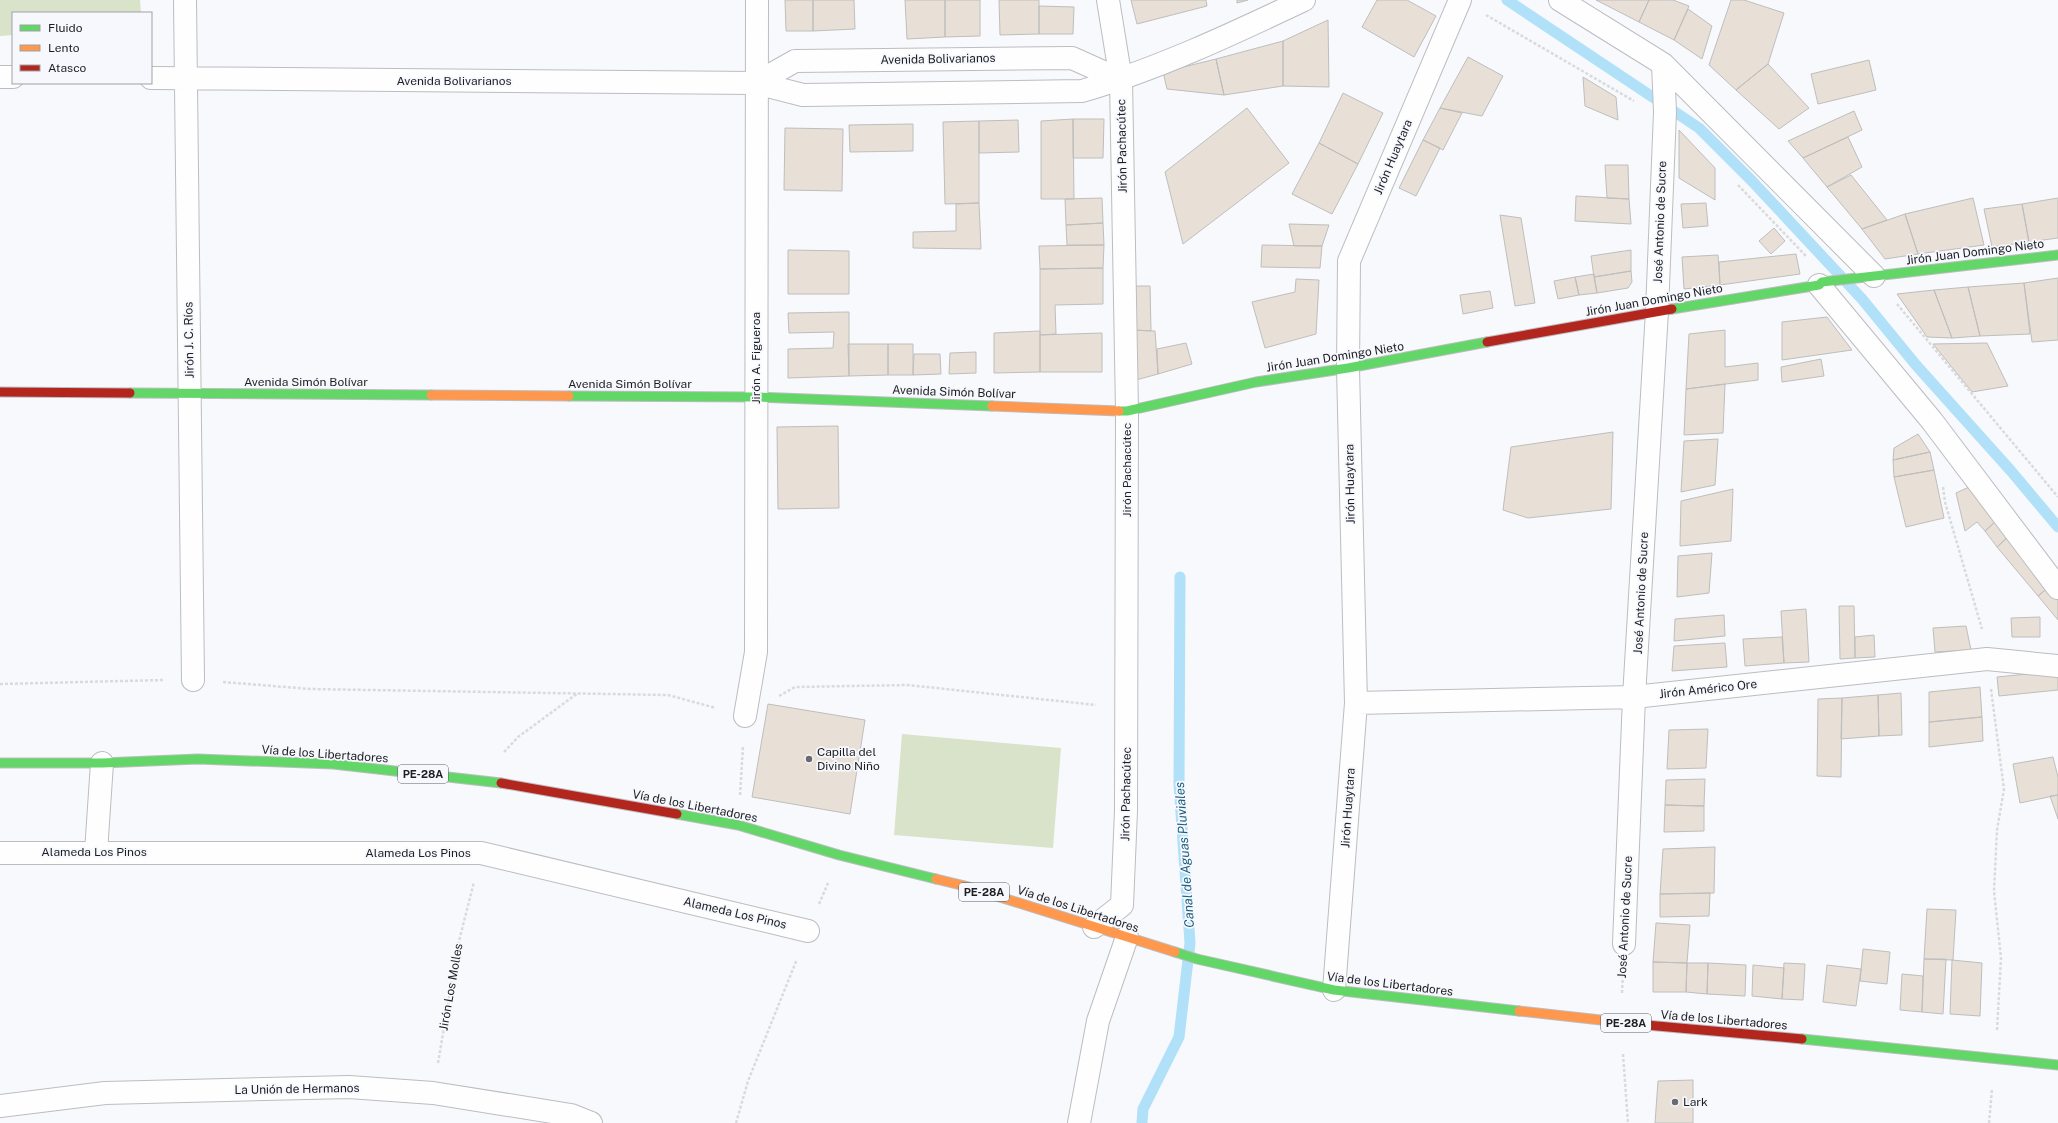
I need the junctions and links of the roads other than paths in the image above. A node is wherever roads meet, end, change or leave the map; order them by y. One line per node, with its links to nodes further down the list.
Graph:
1 (185, 0): 11 (street, Jirón J. C. Ríos)
2 (757, 0): 13 (street, Jirón A. Figueroa)
3 (1108, 0): 12 (street, Jirón Pachacútec)
4 (1304, 0): 12 (street, Avenida Bolivarianos)
5 (1460, 0): 18 (street, Jirón Huaytara)
6 (1560, 0): 7 (street)
7 (1663, 69): 15 (street); 17 (street, José Antonio de Sucre)
8 (0, 77): 9 (street)
9 (12, 77)
10 (152, 78): 11 (street, Avenida Bolivarianos)
11 (186, 78): 13 (street, Avenida Bolivarianos); 21 (street, Jirón J. C. Ríos)
12 (1121, 80): 13 (street, Avenida Bolivarianos); 13 (street, Avenida Bolivarianos); 23 (street, Jirón Pachacútec)
13 (756, 83): 22 (street, Jirón A. Figueroa)
14 (2058, 255): 15 (main road, Jirón Juan Domingo Nieto)
15 (1872, 276): 16 (main road, Jirón Juan Domingo Nieto)
16 (1820, 284): 17 (main road, Jirón Juan Domingo Nieto); 24 (street)
17 (1657, 310): 18 (main road, Jirón Juan Domingo Nieto); 27 (street, José Antonio de Sucre)
18 (1348, 368): 19 (main road, Jirón Juan Domingo Nieto); 28 (street, Jirón Huaytara)
19 (1256, 382): 23 (main road, Avenida Simón Bolívar)
20 (0, 392): 21 (main road, Avenida Simón Bolívar)
21 (189, 393): 22 (main road, Avenida Simón Bolívar); 26 (street, Jirón J. C. Ríos)
22 (756, 397): 23 (main road, Avenida Simón Bolívar); 29 (street, Jirón A. Figueroa)
23 (1127, 411): 34 (street, Jirón Pachacútec)
24 (2058, 588)
25 (2058, 666): 27 (street, Jirón Américo Ore)
26 (193, 680)
27 (1634, 697): 28 (street, Jirón Américo Ore); 37 (street, José Antonio de Sucre)
28 (1356, 703): 38 (street, Jirón Huaytara)
29 (745, 716)
30 (0, 763): 31 (main road, Vía de los Libertadores / PE-28A)
31 (102, 763): 33 (street); 34 (main road, Vía de los Libertadores / PE-28A)
32 (10, 852): 33 (street, Alameda Los Pinos)
33 (96, 852): 35 (street, Alameda Los Pinos)
34 (1094, 927): 36 (main road, Vía de los Libertadores / PE-28A)
35 (808, 931)
36 (1127, 937): 38 (main road, Vía de los Libertadores / PE-28A); 42 (street)
37 (1624, 944)
38 (1334, 990): 39 (main road, Vía de los Libertadores / PE-28A)
39 (2058, 1065)
40 (0, 1106): 41 (street, La Unión de Hermanos)
41 (591, 1123)
42 (1079, 1123)

